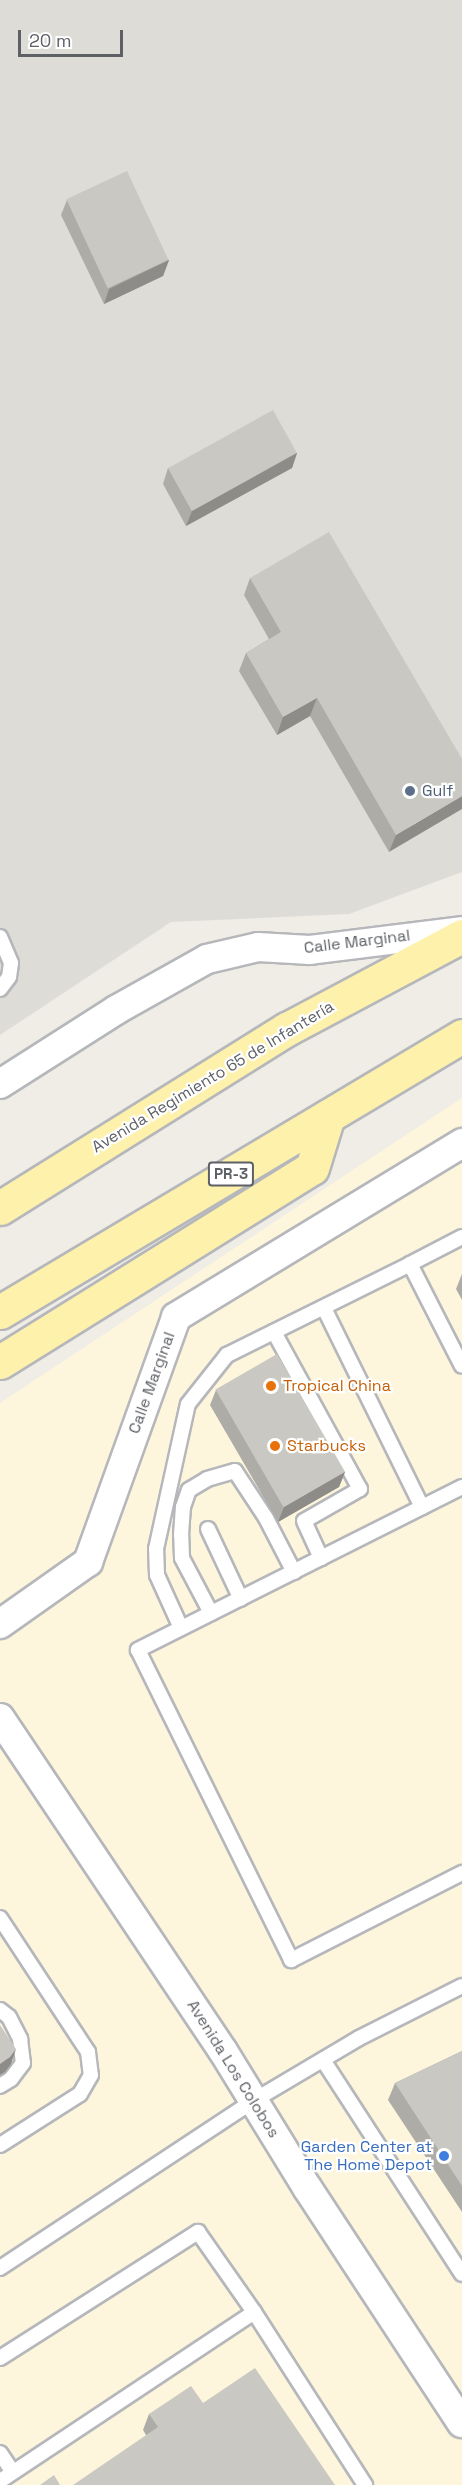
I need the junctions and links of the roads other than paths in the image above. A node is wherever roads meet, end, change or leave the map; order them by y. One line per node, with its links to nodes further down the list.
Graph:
1 (462, 931): 6 (street, Calle Marginal)
2 (462, 936): 9 (main road, Avenida Regimiento 65 de Infantería)
3 (0, 937): 4 (lane)
4 (0, 989)
5 (462, 1036): 7 (main road, PR-3)
6 (0, 1084)
7 (328, 1116): 13 (main road, PR-3); 15 (main road)
8 (462, 1143): 24 (street, Calle Marginal)
9 (0, 1208)
10 (462, 1237): 11 (lane)
11 (410, 1264): 12 (lane); 16 (lane)
12 (324, 1308): 14 (lane); 18 (lane)
13 (0, 1312)
14 (274, 1332): 20 (lane); 25 (lane)
15 (0, 1362)
16 (462, 1366)
17 (462, 1487): 18 (lane)
18 (422, 1507): 20 (lane)
19 (208, 1529): 22 (lane)
20 (321, 1558): 21 (lane)
21 (294, 1572): 22 (lane); 23 (lane)
22 (241, 1599): 23 (lane)
23 (211, 1613): 25 (lane)
24 (0, 1624)
25 (181, 1628): 27 (lane)
26 (0, 1718): 33 (street, Avenida Los Colobos)
27 (462, 1873)
28 (0, 1918): 34 (lane)
29 (462, 1986): 31 (lane)
30 (0, 2010): 32 (lane)
31 (323, 2060): 33 (lane); 36 (lane)
32 (0, 2086)
33 (253, 2101): 35 (lane); 39 (street, Avenida Los Colobos)
34 (0, 2145)
35 (0, 2268)
36 (462, 2274)
37 (254, 2312): 38 (lane); 41 (lane); 43 (lane)
38 (0, 2358)
39 (462, 2422)
40 (0, 2454): 41 (lane)
41 (13, 2472): 42 (lane)
42 (0, 2481)
43 (365, 2485)

